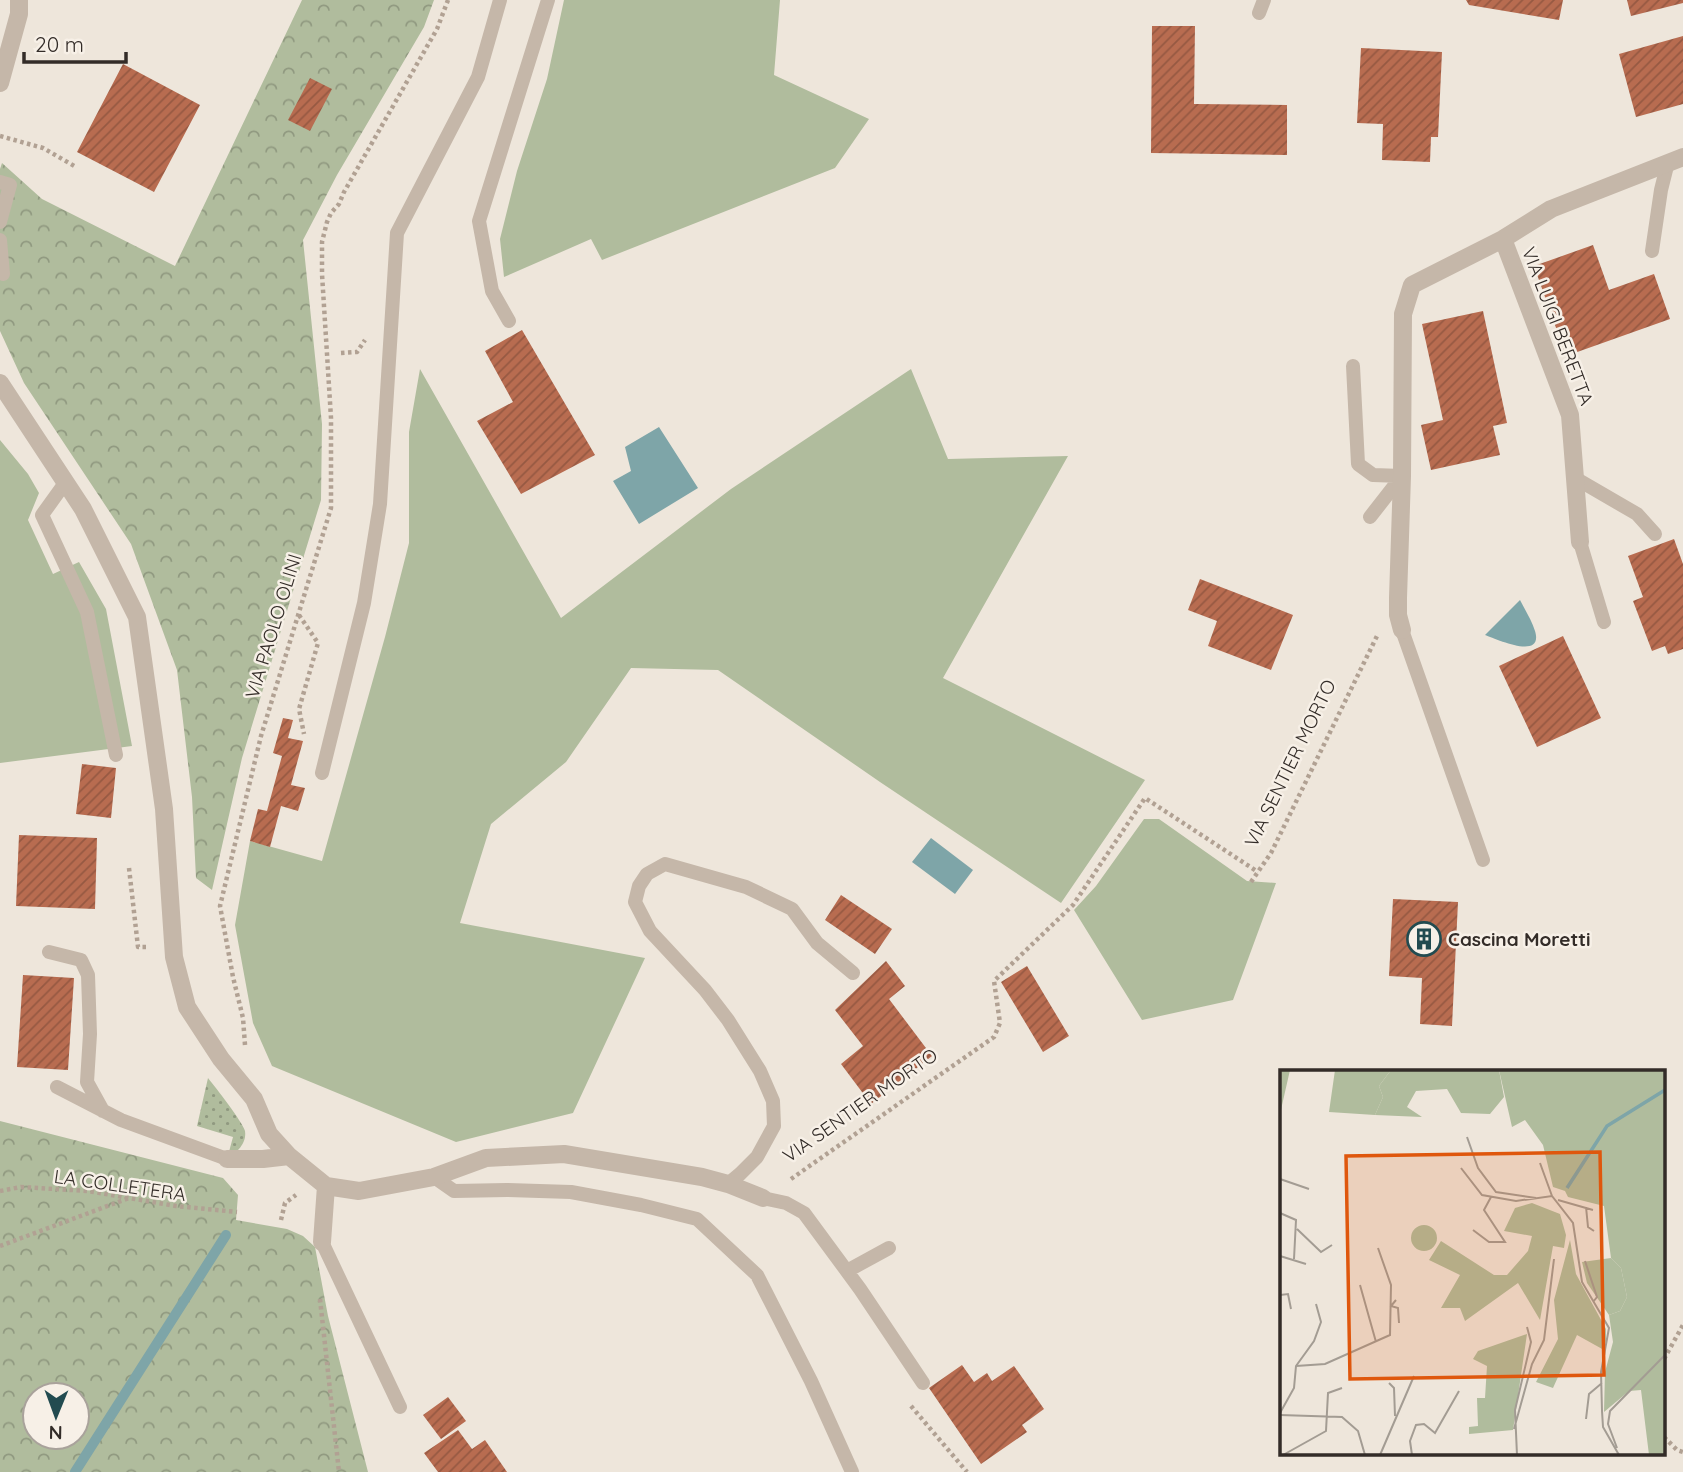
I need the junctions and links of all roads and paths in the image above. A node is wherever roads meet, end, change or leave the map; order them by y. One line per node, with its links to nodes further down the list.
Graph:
1 (19, 0): 5 (street)
2 (448, 0): 25 (path, VIA PAOLO OLINI)
3 (500, 0): 32 (lane)
4 (548, 0): 15 (lane)
5 (0, 83)
6 (0, 136): 8 (path)
7 (1676, 160): 11 (street, VIA LUIGI BERETTA); 13 (lane)
8 (76, 167)
9 (0, 182): 10 (lane)
10 (0, 222)
11 (1503, 239): 18 (street); 19 (street, VIA LUIGI BERETTA)
12 (0, 240): 14 (lane)
13 (1652, 251)
14 (3, 274)
15 (509, 321)
16 (1353, 366): 18 (lane)
17 (0, 383): 20 (street)
18 (1402, 476): 21 (lane); 24 (street)
19 (1575, 478): 22 (lane); 23 (street, VIA LUIGI BERETTA)
20 (65, 483): 31 (lane); 37 (street)
21 (1370, 517)
22 (1655, 534)
23 (1580, 542): 26 (lane)
24 (1398, 598): 27 (street); 29 (path, VIA SENTIER MORTO)
25 (299, 615): 30 (path); 40 (path, VIA PAOLO OLINI)
26 (1604, 622)
27 (1402, 630): 33 (lane)
28 (1364, 641): 29 (path)
29 (1372, 645): 35 (path, VIA SENTIER MORTO)
30 (303, 734)
31 (116, 755)
32 (321, 773)
33 (1483, 860)
34 (129, 869): 37 (path)
35 (1258, 872): 36 (path); 50 (path, VIA SENTIER MORTO)
36 (1251, 882)
37 (173, 945): 43 (street)
38 (49, 953): 42 (lane)
39 (853, 973): 46 (lane)
40 (244, 1037)
41 (57, 1087): 42 (lane)
42 (103, 1111): 44 (lane)
43 (289, 1156): 44 (street); 47 (street)
44 (227, 1159)
45 (434, 1177): 46 (street); 47 (street); 64 (lane)
46 (728, 1184): 50 (street)
47 (326, 1186): 52 (street)
48 (0, 1191): 49 (path, LA COLLETERA)
49 (130, 1198): 51 (path, LA COLLETERA); 53 (path)
50 (763, 1199): 55 (lane)
51 (237, 1213)
52 (323, 1242): 60 (lane)
53 (0, 1247)
54 (889, 1248): 55 (lane)
55 (847, 1271): 59 (lane)
56 (320, 1290): 63 (path)
57 (1683, 1325): 58 (path)
58 (1666, 1355)
59 (923, 1383)
60 (400, 1407)
61 (1666, 1439): 62 (path)
62 (1683, 1452)
63 (340, 1472)
64 (852, 1472)

